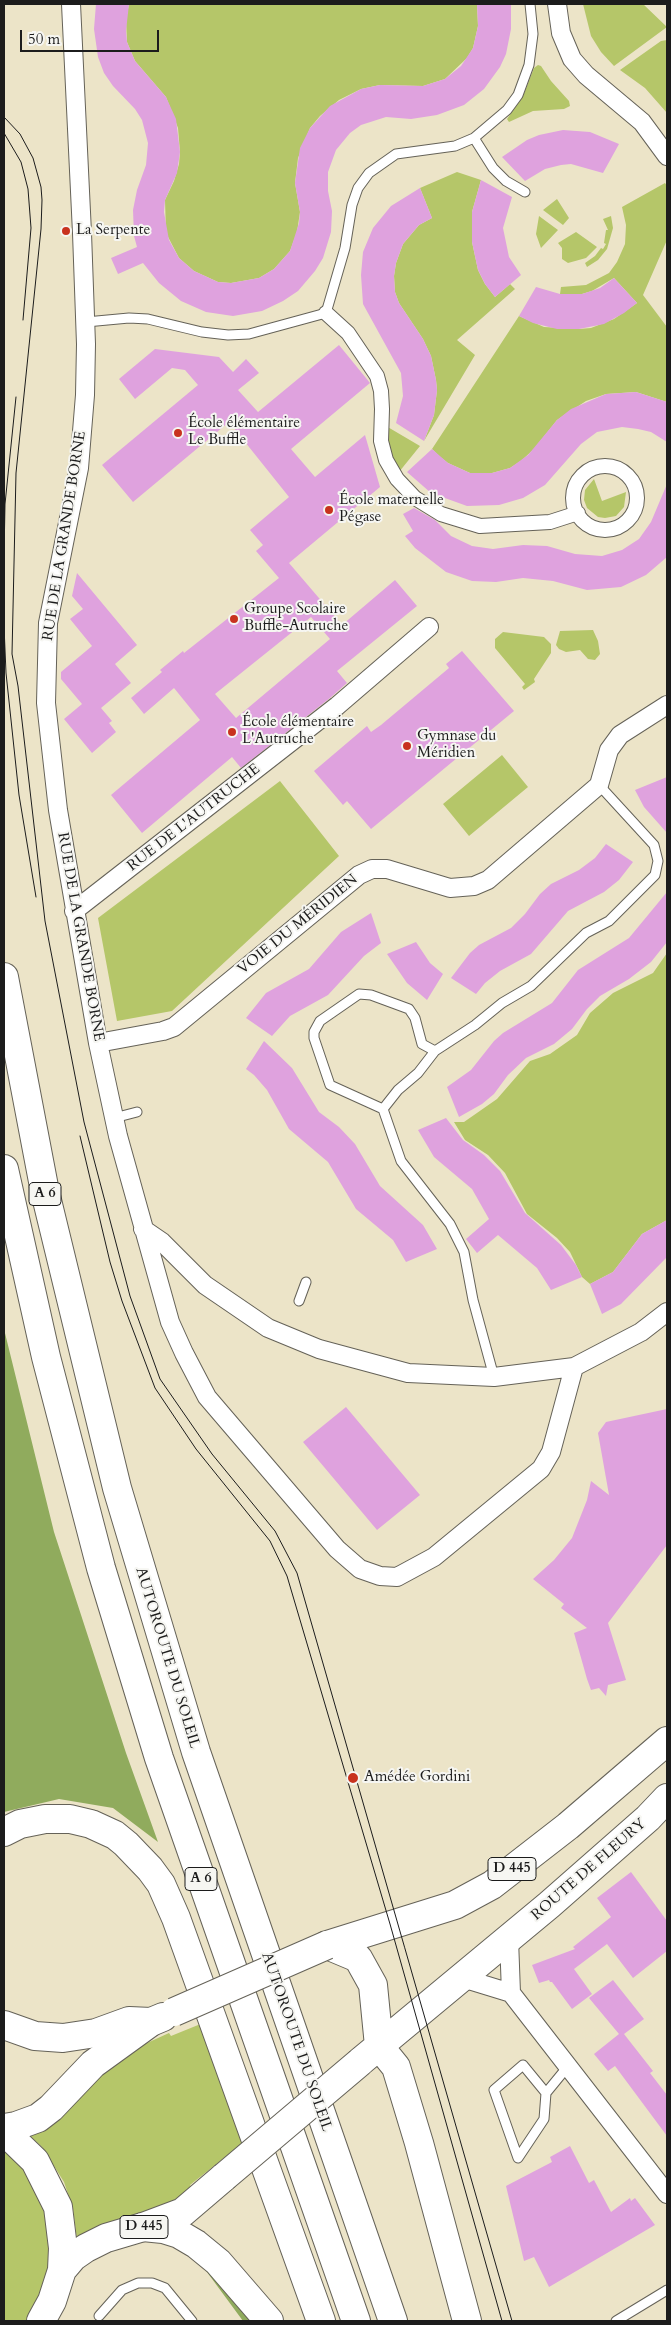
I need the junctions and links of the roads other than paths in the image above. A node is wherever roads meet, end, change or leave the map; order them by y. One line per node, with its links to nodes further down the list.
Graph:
1 (71, 4): 8 (street, RUE DE LA GRANDE BORNE)
2 (530, 4): 4 (lane)
3 (557, 4): 5 (street)
4 (474, 138): 6 (lane); 7 (lane)
5 (667, 156)
6 (524, 192)
7 (326, 313): 8 (lane); 9 (street)
8 (86, 322): 13 (street, RUE DE LA GRANDE BORNE)
9 (578, 513): 9 (street)
10 (429, 627): 13 (street, RUE DE L'AUTRUCHE)
11 (667, 705): 12 (street)
12 (599, 786): 15 (street, VOIE DU MÉRIDIEN); 16 (lane)
13 (74, 911): 15 (street, RUE DE LA GRANDE BORNE)
14 (4, 977): 50 (main road, AUTOROUTE DU SOLEIL / A 6)
15 (98, 1042): 19 (street, RUE DE LA GRANDE BORNE)
16 (435, 1051): 17 (lane); 17 (lane)
17 (383, 1109): 26 (lane)
18 (137, 1112): 19 (lane)
19 (114, 1118): 21 (street, RUE DE LA GRANDE BORNE)
20 (4, 1169): 49 (main road, A 6)
21 (143, 1229): 25 (street, RUE DE LA GRANDE BORNE); 26 (street)
22 (306, 1282): 23 (lane)
23 (299, 1301)
24 (667, 1312): 25 (street)
25 (574, 1367): 26 (street)
26 (494, 1377)
27 (667, 1741): 31 (main road, D 445)
28 (667, 1798): 30 (main road, ROUTE DE FLEURY / D 445)
29 (4, 1832): 48 (main road)
30 (509, 1939): 32 (main road, D 445); 33 (street)
31 (327, 1945): 34 (main road, D 445, bridge); 36 (main road)
32 (462, 1978): 33 (street); 36 (main road, D 445)
33 (511, 1993): 37 (street)
34 (162, 2017): 35 (main road); 39 (main road, D 445)
35 (4, 2025)
36 (369, 2054): 41 (main road, D 445, bridge); 51 (main road)
37 (569, 2065): 38 (lane); 40 (street)
38 (546, 2093): 38 (lane)
39 (4, 2129): 42 (main road)
40 (667, 2194)
41 (143, 2227): 42 (main road, D 445); 47 (main road)
42 (62, 2270): 45 (main road)
43 (667, 2290): 52 (lane)
44 (99, 2316): 46 (lane)
45 (40, 2321)
46 (192, 2321)
47 (270, 2321)
48 (321, 2321)
49 (356, 2321)
50 (393, 2321)
51 (467, 2321)
52 (616, 2321)

